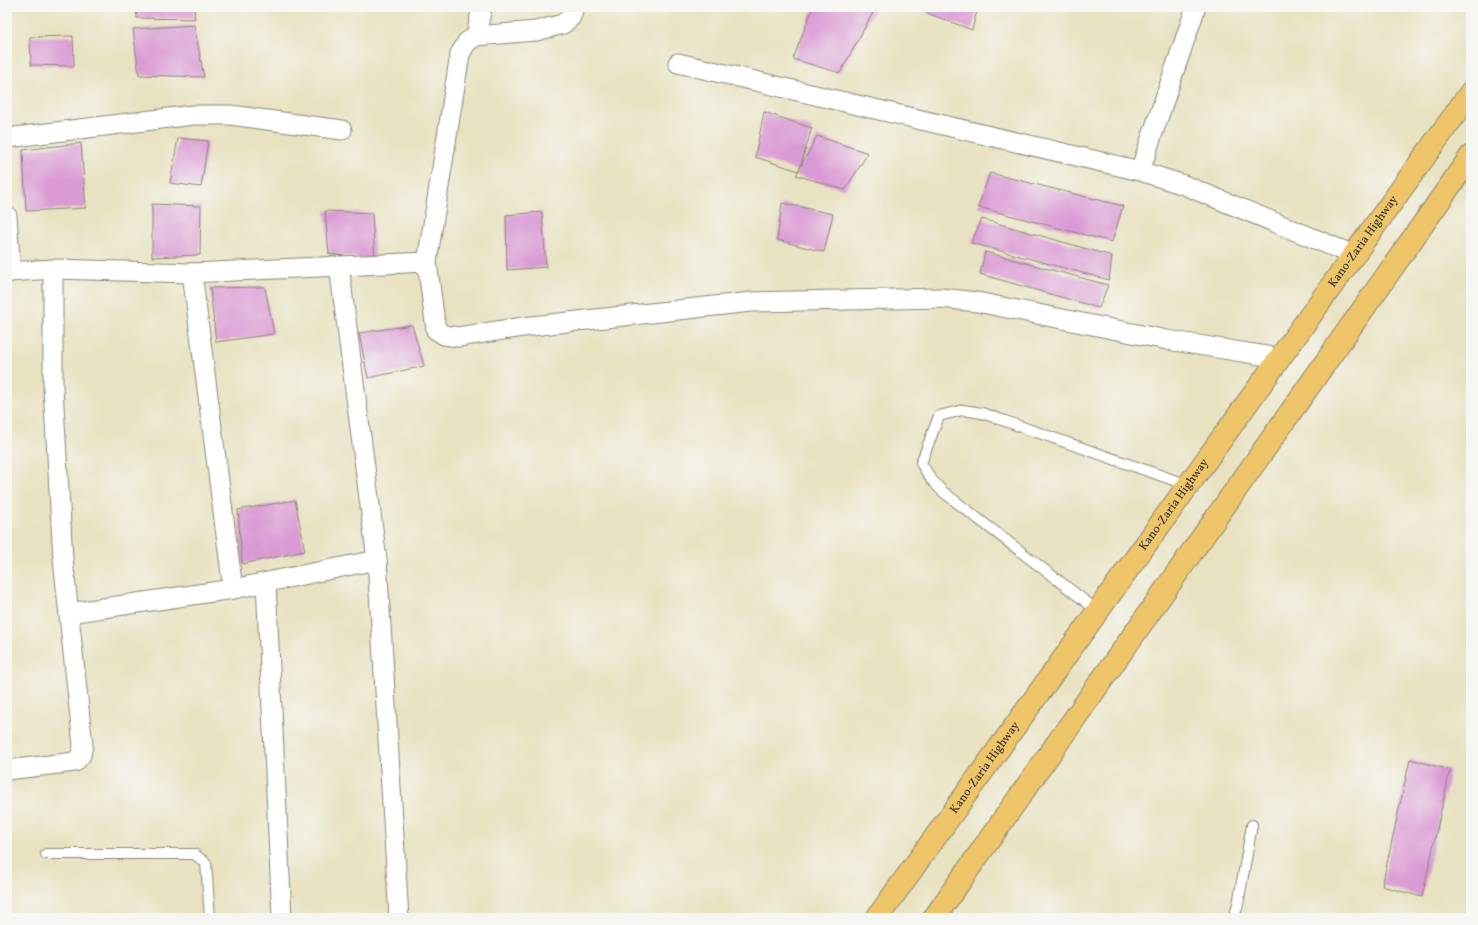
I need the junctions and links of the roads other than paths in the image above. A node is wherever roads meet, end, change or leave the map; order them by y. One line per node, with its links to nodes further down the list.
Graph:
1 (482, 7): 4 (street)
2 (574, 7): 4 (street)
3 (1196, 7): 10 (street)
4 (476, 36): 13 (street)
5 (678, 63): 10 (street)
6 (1471, 92): 12 (highway, Kano-Zaria Highway)
7 (342, 130): 8 (street)
8 (7, 138)
9 (1471, 156): 32 (highway)
10 (1140, 172): 12 (street)
11 (7, 216): 16 (street)
12 (1354, 255): 18 (highway, Kano-Zaria Highway)
13 (427, 262): 14 (street); 18 (street)
14 (339, 266): 17 (street); 20 (street)
15 (53, 269): 16 (street); 17 (street); 24 (street)
16 (9, 272)
17 (192, 273): 22 (street)
18 (1279, 358): 19 (highway, Kano-Zaria Highway)
19 (1188, 485): 23 (highway, Kano-Zaria Highway); 23 (lane)
20 (377, 560): 21 (street); 30 (street)
21 (266, 582): 22 (street); 29 (street)
22 (233, 589): 24 (street)
23 (1098, 611): 31 (highway, Kano-Zaria Highway)
24 (69, 613): 25 (street)
25 (7, 770)
26 (1252, 825): 33 (lane)
27 (46, 854): 28 (lane)
28 (210, 918)
29 (282, 918)
30 (399, 918)
31 (877, 918)
32 (934, 918)
33 (1234, 918)

